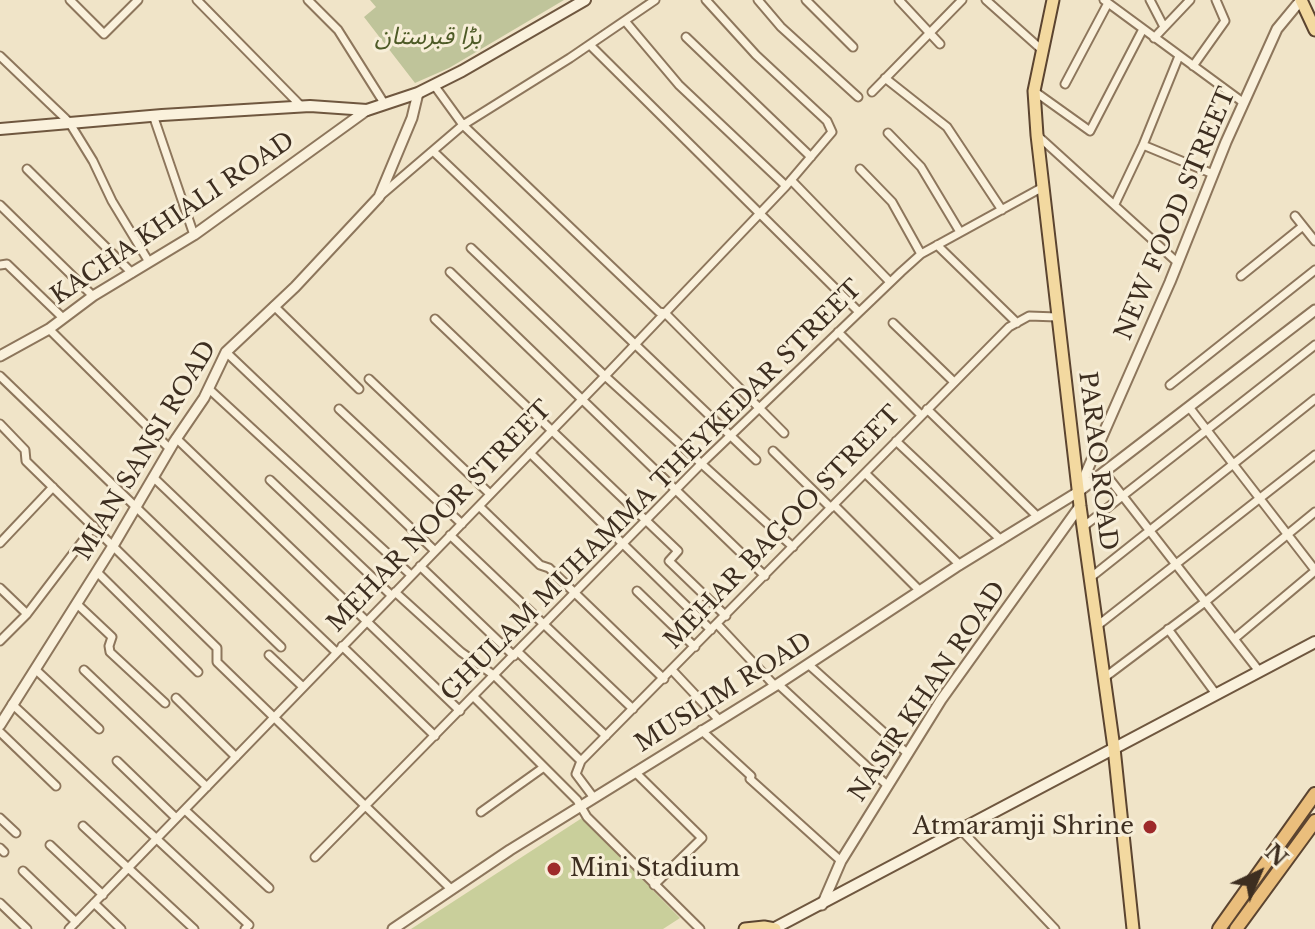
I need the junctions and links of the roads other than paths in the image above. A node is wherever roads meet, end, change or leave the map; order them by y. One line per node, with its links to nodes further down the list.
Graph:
1 (70, 0): 2 (street)
2 (138, 0)
3 (197, 0): 42 (street)
4 (308, 0): 40 (street)
5 (585, 0): 35 (main road)
6 (655, 0): 19 (street)
7 (706, 0): 52 (street, MEHAR NOOR STREET)
8 (758, 0): 39 (street)
9 (806, 0): 28 (street)
10 (899, 0): 23 (street)
11 (962, 0): 23 (street)
12 (986, 0): 29 (street)
13 (1053, 0): 29 (main road, PARAO ROAD)
14 (1150, 0): 20 (street)
15 (1190, 0): 20 (street)
16 (1216, 0): 32 (street)
17 (1301, 0): 22 (main road); 41 (street, NEW FOOD STREET)
18 (1106, 2): 21 (street); 34 (street)
19 (625, 21): 27 (street); 56 (street)
20 (1164, 27): 25 (street)
21 (1143, 29): 25 (street); 36 (street)
22 (1315, 30)
23 (929, 32): 26 (street); 33 (street)
24 (686, 37): 52 (street)
25 (1154, 38): 31 (street)
26 (940, 44)
27 (590, 45): 46 (street); 62 (street)
28 (853, 47)
29 (1042, 50): 36 (main road, PARAO ROAD)
30 (0, 56): 45 (street)
31 (1179, 56): 32 (street); 50 (street)
32 (1193, 66): 41 (street)
33 (885, 78): 37 (street); 61 (street)
34 (1065, 84)
35 (434, 85): 38 (main road); 46 (street)
36 (1034, 91): 49 (main road, PARAO ROAD)
37 (872, 92)
38 (418, 93): 40 (main road); 58 (street, MIAN SANSI ROAD)
39 (858, 97)
40 (384, 103): 43 (main road)
41 (1244, 103): 55 (street, NEW FOOD STREET)
42 (302, 107): 43 (main road); 44 (main road)
43 (367, 110): 66 (street, KACHA KHIALI ROAD)
44 (153, 115): 45 (main road); 66 (street)
45 (69, 122): 47 (main road); 71 (street)
46 (463, 125): 51 (street); 83 (street)
47 (0, 129)
48 (888, 133): 65 (street)
49 (1037, 135): 57 (main road, PARAO ROAD); 59 (street)
50 (1143, 145): 55 (street); 59 (street)
51 (434, 152): 58 (street); 91 (street)
52 (811, 157): 56 (street, MEHAR NOOR STREET)
53 (27, 169): 76 (street)
54 (860, 169): 70 (street)
55 (1213, 174): 72 (street, NEW FOOD STREET)
56 (788, 183): 62 (street, MEHAR NOOR STREET); 78 (street)
57 (1043, 187): 61 (street, GHULAM MUHAMMA THEYKEDAR STREET); 84 (main road, PARAO ROAD)
58 (379, 197): 80 (street, MIAN SANSI ROAD)
59 (1115, 204): 72 (street)
60 (0, 205): 79 (street)
61 (1002, 210): 65 (street, GHULAM MUHAMMA THEYKEDAR STREET)
62 (760, 213): 82 (street); 83 (street, MEHAR NOOR STREET)
63 (1295, 216): 64 (street)
64 (1303, 226): 67 (street); 77 (street)
65 (960, 232): 68 (street, GHULAM MUHAMMA THEYKEDAR STREET)
66 (194, 235): 71 (street, KACHA KHIALI ROAD)
67 (1315, 241)
68 (937, 245): 70 (street, GHULAM MUHAMMA THEYKEDAR STREET); 88 (street)
69 (471, 248): 96 (street)
70 (921, 254): 78 (street, GHULAM MUHAMMA THEYKEDAR STREET)
71 (149, 262): 76 (street, KACHA KHIALI ROAD)
72 (1178, 263): 128 (street, NEW FOOD STREET)
73 (0, 265): 85 (street)
74 (1315, 270): 99 (street)
75 (450, 272): 102 (street)
76 (132, 273): 79 (street, KACHA KHIALI ROAD)
77 (1241, 276)
78 (890, 282): 82 (street, GHULAM MUHAMMA THEYKEDAR STREET)
79 (93, 296): 85 (street, KACHA KHIALI ROAD)
80 (274, 306): 93 (street, MIAN SANSI ROAD); 101 (street)
81 (1315, 310): 104 (street, MUSLIM ROAD)
82 (859, 312): 90 (street, GHULAM MUHAMMA THEYKEDAR STREET)
83 (665, 313): 91 (street, MEHAR NOOR STREET); 105 (street)
84 (1057, 317): 88 (street); 128 (main road, PARAO ROAD)
85 (63, 318): 89 (street, KACHA KHIALI ROAD)
86 (435, 319): 110 (street)
87 (893, 323): 98 (street)
88 (1017, 323): 98 (street, MEHAR BAGOO STREET)
89 (49, 329): 94 (street, KACHA KHIALI ROAD); 115 (street)
90 (838, 332): 105 (street, GHULAM MUHAMMA THEYKEDAR STREET); 107 (street)
91 (636, 343): 96 (street, MEHAR NOOR STREET); 112 (street)
92 (1315, 345): 109 (street)
93 (226, 352): 100 (street, MIAN SANSI ROAD); 150 (street)
94 (0, 356)
95 (0, 376): 135 (street)
96 (605, 376): 102 (street, MEHAR NOOR STREET); 120 (street)
97 (369, 379): 129 (street)
98 (954, 382): 107 (street, MEHAR BAGOO STREET)
99 (1170, 385)
100 (209, 389): 113 (street, MIAN SANSI ROAD); 156 (street)
101 (359, 389)
102 (582, 399): 110 (street, MEHAR NOOR STREET); 127 (street)
103 (1315, 399): 121 (street)
104 (1189, 407): 109 (street); 122 (street, MUSLIM ROAD)
105 (759, 408): 111 (street); 112 (street, GHULAM MUHAMMA THEYKEDAR STREET)
106 (339, 409): 139 (street)
107 (924, 412): 114 (street, MEHAR BAGOO STREET); 137 (street)
108 (0, 424): 126 (street)
109 (1206, 429): 121 (street); 130 (street)
110 (552, 430): 117 (street, MEHAR NOOR STREET); 138 (street)
111 (784, 433)
112 (730, 436): 119 (street); 120 (street, GHULAM MUHAMMA THEYKEDAR STREET)
113 (176, 438): 115 (street, MIAN SANSI ROAD); 168 (street)
114 (896, 441): 123 (street, MEHAR BAGOO STREET); 145 (street)
115 (170, 449): 124 (street, MIAN SANSI ROAD)
116 (773, 451): 133 (street)
117 (530, 453): 129 (street, MEHAR NOOR STREET); 147 (street)
118 (1315, 455): 131 (street)
119 (756, 460)
120 (702, 463): 127 (street, GHULAM MUHAMMA THEYKEDAR STREET); 149 (street)
121 (1232, 463): 131 (street); 142 (street)
122 (1104, 472): 128 (street, MUSLIM ROAD); 130 (street)
123 (865, 473): 133 (street, MEHAR BAGOO STREET); 152 (street)
124 (153, 477): 135 (street, MIAN SANSI ROAD); 178 (street)
125 (270, 480): 163 (street)
126 (53, 487): 140 (street); 146 (street)
127 (677, 489): 138 (street, GHULAM MUHAMMA THEYKEDAR STREET); 157 (street)
128 (1078, 492): 134 (main road, PARAO ROAD); 137 (street, MUSLIM ROAD)
129 (490, 494): 132 (street, MEHAR NOOR STREET)
130 (1122, 495): 141 (street); 142 (street)
131 (1259, 497): 143 (street); 151 (street)
132 (479, 506): 139 (street, MEHAR NOOR STREET); 162 (street)
133 (833, 506): 149 (street, MEHAR BAGOO STREET); 161 (street)
134 (1080, 506): 141 (main road, PARAO ROAD); 208 (street, NASIR KHAN ROAD)
135 (136, 507): 148 (street, MIAN SANSI ROAD); 176 (street)
136 (1315, 512): 143 (street)
137 (1038, 517): 145 (street, MUSLIM ROAD)
138 (646, 521): 147 (street, GHULAM MUHAMMA THEYKEDAR STREET); 167 (street)
139 (462, 524): 144 (street, MEHAR NOOR STREET)
140 (94, 526): 148 (street); 166 (street)
141 (1083, 527): 158 (main road, PARAO ROAD)
142 (1149, 530): 151 (street); 158 (street)
143 (1288, 534): 154 (street); 164 (street)
144 (450, 535): 150 (street, MEHAR NOOR STREET); 169 (street)
145 (1001, 540): 152 (street, MUSLIM ROAD)
146 (0, 543)
147 (623, 544): 162 (street, GHULAM MUHAMMA THEYKEDAR STREET); 171 (street)
148 (113, 546): 155 (street, MIAN SANSI ROAD); 199 (street)
149 (793, 547): 157 (street, MEHAR BAGOO STREET)
150 (435, 551): 153 (street, MEHAR NOOR STREET)
151 (1176, 564): 164 (street); 170 (street)
152 (960, 565): 161 (street, MUSLIM ROAD)
153 (420, 566): 156 (street, MEHAR NOOR STREET); 179 (street)
154 (1315, 571): 173 (street)
155 (97, 572): 165 (street, MIAN SANSI ROAD); 186 (street)
156 (411, 575): 163 (street, MEHAR NOOR STREET)
157 (765, 576): 167 (street, MEHAR BAGOO STREET)
158 (1090, 578): 170 (main road, PARAO ROAD)
159 (0, 588): 166 (street)
160 (637, 591): 177 (street)
161 (920, 591): 181 (street, MUSLIM ROAD)
162 (575, 593): 169 (street, GHULAM MUHAMMA THEYKEDAR STREET); 189 (street)
163 (393, 594): 168 (street, MEHAR NOOR STREET); 187 (street)
164 (1205, 602): 172 (street); 173 (street)
165 (77, 604): 182 (street, MIAN SANSI ROAD); 195 (street)
166 (27, 614): 174 (street)
167 (726, 616): 171 (street, MEHAR BAGOO STREET)
168 (367, 621): 178 (street, MEHAR NOOR STREET); 198 (street)
169 (544, 625): 179 (street, GHULAM MUHAMMA THEYKEDAR STREET); 197 (street)
170 (1096, 626): 188 (main road, PARAO ROAD)
171 (714, 627): 177 (street, MEHAR BAGOO STREET); 190 (street)
172 (1168, 629): 188 (street); 192 (street)
173 (1234, 639): 185 (street)
174 (0, 641)
175 (1315, 642): 185 (main road)
176 (281, 647)
177 (695, 647): 184 (street, MEHAR BAGOO STREET)
178 (339, 649): 191 (street, MEHAR NOOR STREET); 205 (street)
179 (516, 654): 187 (street, GHULAM MUHAMMA THEYKEDAR STREET); 206 (street)
180 (269, 655): 191 (street)
181 (808, 664): 190 (street, MUSLIM ROAD); 208 (street)
182 (35, 669): 196 (street, MIAN SANSI ROAD); 202 (street)
183 (84, 670): 216 (street)
184 (672, 670): 189 (street, MEHAR BAGOO STREET); 200 (street)
185 (1259, 671): 192 (main road)
186 (198, 672)
187 (495, 676): 193 (street, GHULAM MUHAMMA THEYKEDAR STREET); 211 (street)
188 (1104, 678): 207 (main road, PARAO ROAD)
189 (664, 679): 197 (street, MEHAR BAGOO STREET)
190 (776, 685): 200 (street, MUSLIM ROAD); 215 (street)
191 (303, 687): 199 (street, MEHAR NOOR STREET)
192 (1216, 694): 207 (main road)
193 (474, 697): 198 (street, GHULAM MUHAMMA THEYKEDAR STREET); 212 (street)
194 (176, 698): 209 (street)
195 (165, 703)
196 (12, 704): 201 (street, MIAN SANSI ROAD); 229 (street)
197 (633, 709): 206 (street, MEHAR BAGOO STREET)
198 (460, 711): 205 (street, GHULAM MUHAMMA THEYKEDAR STREET)
199 (275, 717): 209 (street, MEHAR NOOR STREET); 219 (street)
200 (719, 720): 203 (street, MUSLIM ROAD)
201 (0, 725)
202 (99, 729)
203 (701, 730): 213 (street, MUSLIM ROAD); 232 (street)
204 (0, 732): 214 (street)
205 (435, 736): 219 (street, GHULAM MUHAMMA THEYKEDAR STREET)
206 (606, 736): 211 (street, MEHAR BAGOO STREET)
207 (1114, 748): 227 (main road); 253 (main road, PARAO ROAD)
208 (908, 754): 215 (street, NASIR KHAN ROAD)
209 (236, 757): 216 (street, MEHAR NOOR STREET)
210 (117, 761): 224 (street)
211 (581, 761): 218 (street)
212 (544, 767): 220 (street); 222 (street)
213 (635, 772): 218 (street, MUSLIM ROAD); 235 (street)
214 (56, 786)
215 (888, 786): 232 (street, NASIR KHAN ROAD)
216 (207, 787): 221 (street, MEHAR NOOR STREET)
217 (1315, 794): 254 (highway)
218 (594, 798): 220 (street, MUSLIM ROAD)
219 (366, 805): 231 (street, GHULAM MUHAMMA THEYKEDAR STREET); 237 (street)
220 (581, 805): 235 (street); 237 (street, MUSLIM ROAD)
221 (185, 810): 224 (street, MEHAR NOOR STREET); 236 (street)
222 (481, 812)
223 (0, 818): 228 (street)
224 (176, 818): 229 (street, MEHAR NOOR STREET)
225 (1314, 822): 255 (highway)
226 (83, 826): 233 (street)
227 (962, 831): 241 (main road); 252 (street)
228 (16, 833)
229 (156, 839): 233 (street, MEHAR NOOR STREET); 247 (street)
230 (50, 845): 238 (street)
231 (315, 857)
232 (841, 861): 241 (street, NASIR KHAN ROAD)
233 (129, 868): 238 (street, MEHAR NOOR STREET); 246 (street)
234 (23, 871): 242 (street)
235 (654, 885): 249 (street)
236 (269, 888)
237 (451, 889): 248 (street, MUSLIM ROAD)
238 (103, 895): 240 (street, MEHAR NOOR STREET)
239 (0, 903): 243 (street)
240 (94, 903): 242 (street, MEHAR NOOR STREET); 245 (street)
241 (822, 905): 251 (main road)
242 (76, 922): 244 (street, MEHAR NOOR STREET)
243 (27, 929)
244 (69, 929)
245 (121, 929)
246 (194, 929)
247 (245, 929)
248 (393, 929)
249 (700, 929)
250 (745, 929): 251 (main road)
251 (774, 929)
252 (1055, 929)
253 (1133, 929)
254 (1219, 929)
255 (1236, 929)

